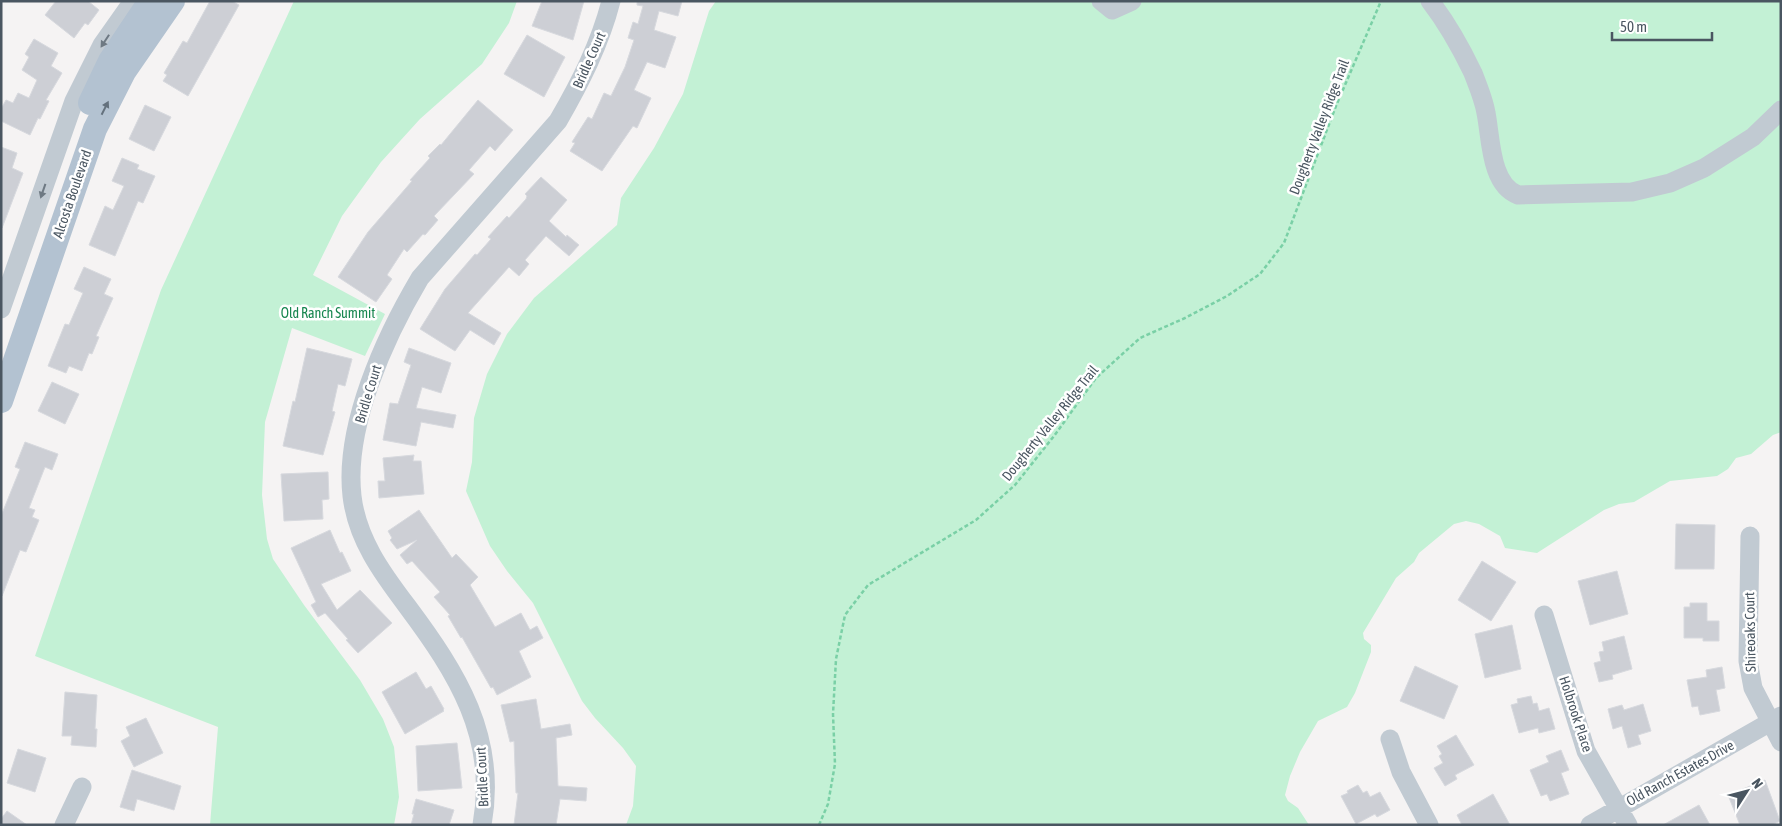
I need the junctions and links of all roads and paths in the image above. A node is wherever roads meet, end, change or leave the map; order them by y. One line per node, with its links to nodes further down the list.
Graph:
1 (133, 1): 10 (street, Alcosta Boulevard, one-way to 10)
2 (150, 1): 11 (main road, Alcosta Boulevard)
3 (173, 1): 12 (main road, Alcosta Boulevard, one-way to 3)
4 (611, 1): 21 (street, Bridle Court)
5 (1101, 1): 6 (street)
6 (1132, 1)
7 (1381, 1): 22 (path, Dougherty Valley Ridge Trail)
8 (1430, 1): 9 (street)
9 (1781, 110)
10 (1, 309)
11 (1, 356)
12 (1, 401)
13 (1750, 536): 15 (street, Shireoaks Court)
14 (1544, 615): 19 (street, Holbrook Place)
15 (1776, 719): 17 (street, Shireoaks Court); 19 (street, Old Ranch Estates Drive)
16 (1390, 739): 23 (street)
17 (1781, 742)
18 (82, 788): 20 (street)
19 (1618, 808): 24 (street, Old Ranch Estates Drive); 25 (street, Holbrook Place)
20 (64, 825)
21 (482, 825)
22 (820, 825)
23 (1430, 825)
24 (1590, 825)
25 (1628, 825)

